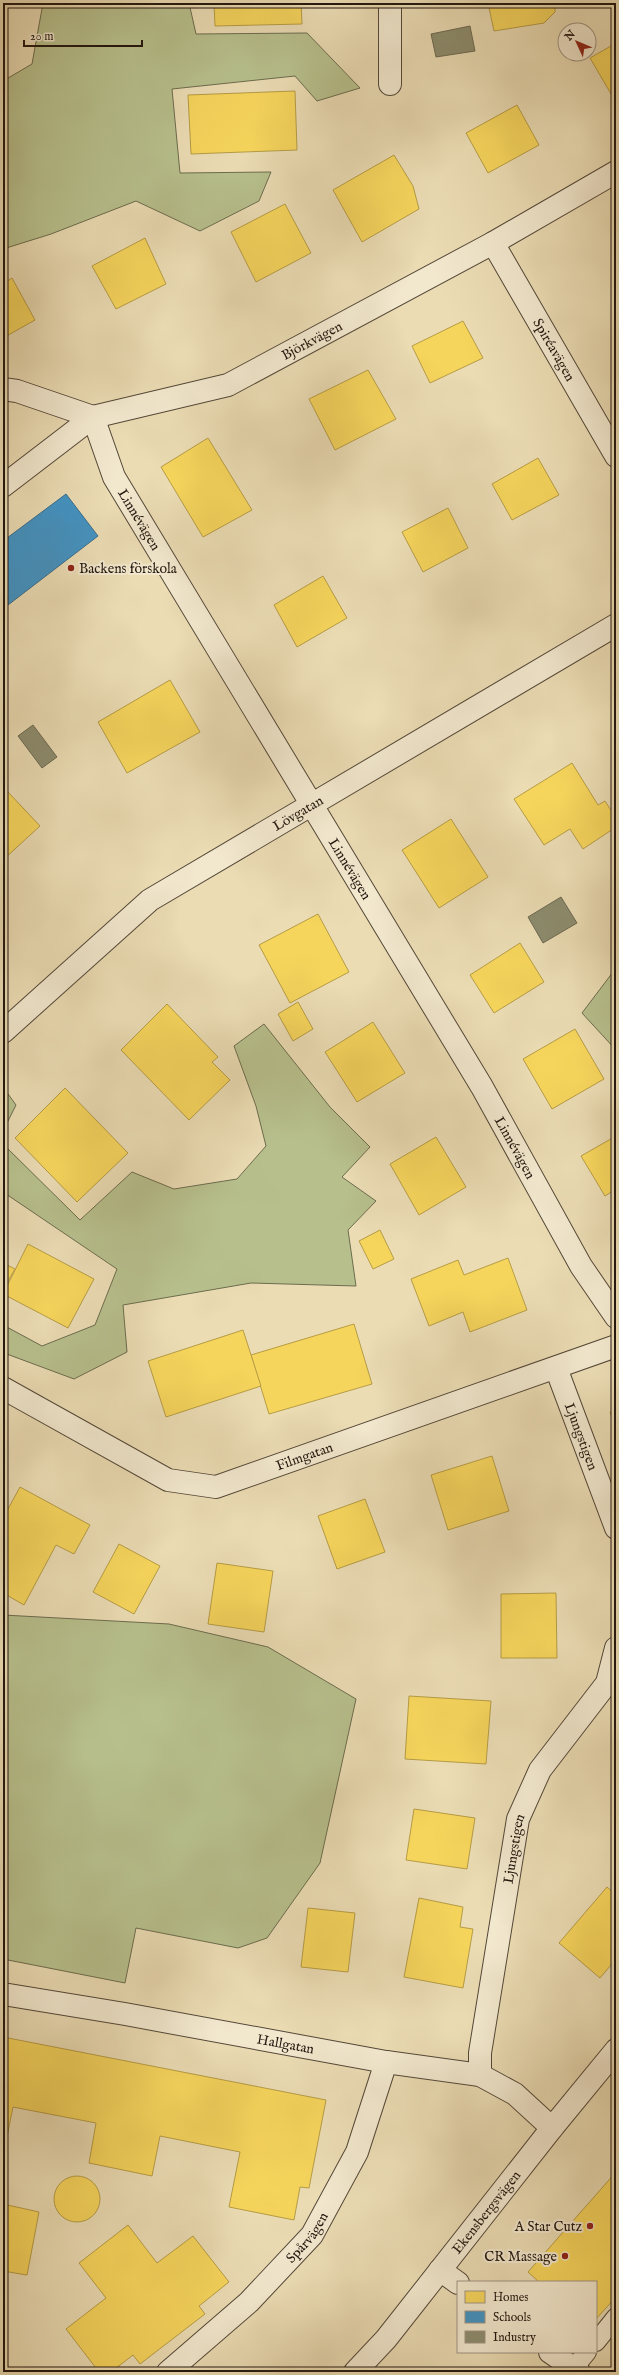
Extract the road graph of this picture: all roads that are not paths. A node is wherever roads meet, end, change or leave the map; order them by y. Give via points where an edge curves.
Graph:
1 (390, 3) edge
2 (390, 84) dead end
3 (616, 172) edge
4 (493, 243) junction
5 (3, 389) edge
6 (93, 417) junction
7 (616, 456) edge
8 (3, 486) edge
9 (616, 625) edge
10 (310, 804) junction
11 (3, 1032) edge
12 (616, 1317) edge
13 (616, 1346) edge
14 (556, 1368) junction
15 (3, 1388) edge
16 (616, 1528) edge
17 (616, 1648) edge
18 (3, 1994) edge
19 (616, 2050) edge
20 (386, 2062) junction
21 (480, 2075) junction
22 (552, 2128) junction
23 (440, 2270) junction
24 (457, 2282) edge
25 (616, 2317) edge
26 (597, 2341) edge
27 (551, 2353) edge
28 (586, 2353) edge
29 (576, 2370) edge
30 (168, 2372) edge
31 (355, 2372) edge

1 - 2 street
3 - 4 street, Björkvägen
4 - 6 street, Björkvägen via 228,385
4 - 7 street, Spiréavägen
5 - 6 street via 17,391
6 - 8 street, Björkvägen
6 - 10 street, Linnévägen via 114,477
9 - 10 street, Lövgatan
10 - 11 street, Lövgatan via 150,900
10 - 12 street, Linnévägen via 482,1087 581,1266
13 - 14 street, Filmgatan
14 - 15 street, Filmgatan via 216,1487 168,1480
14 - 16 street, Ljungstigen
17 - 21 street, Ljungstigen via 607,1683 540,1770 518,1819 480,2053
18 - 20 street, Hallgatan
19 - 22 street, Ekensbergsvägen
20 - 21 street, Hallgatan
20 - 30 street, Spårvägen via 357,2152 312,2235 249,2302
21 - 22 street, Hallgatan via 515,2094
22 - 23 street, Ekensbergsvägen
23 - 24 street
23 - 31 street, Ekensbergsvägen via 386,2339
25 - 26 lane
27 - 29 street
28 - 29 lane

